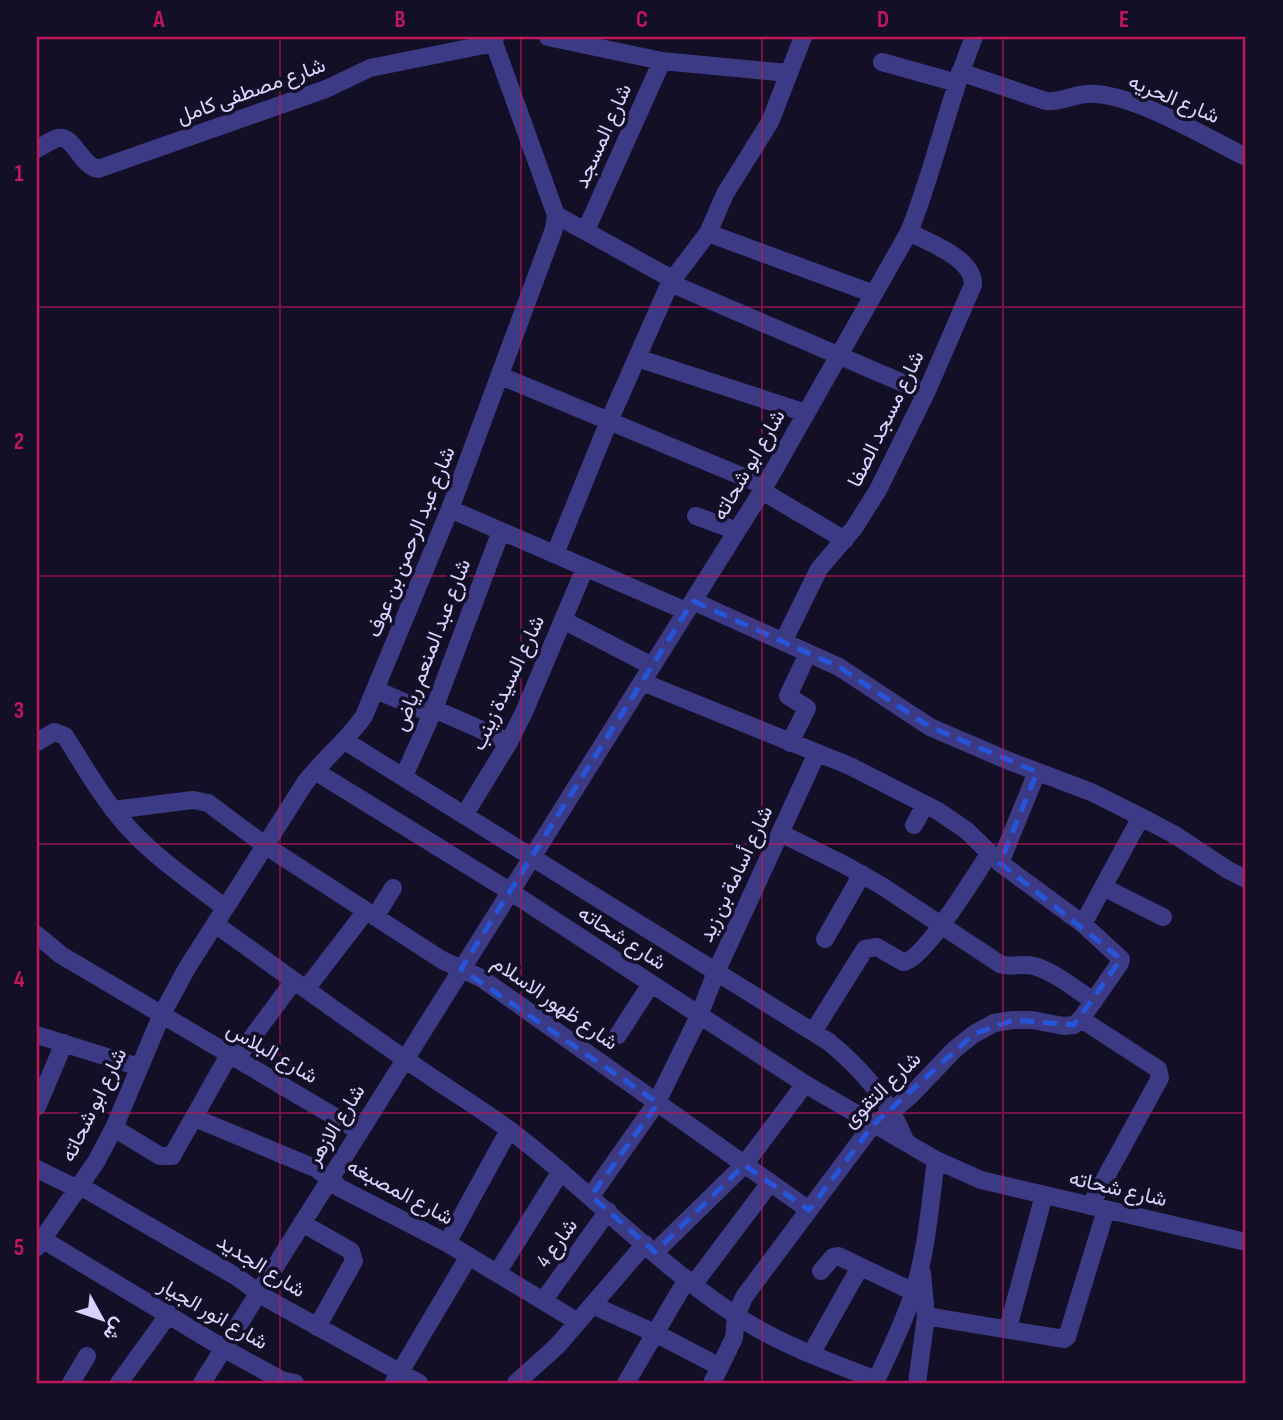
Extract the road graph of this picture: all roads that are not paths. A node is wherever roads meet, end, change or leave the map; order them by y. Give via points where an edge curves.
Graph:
1 (548, 37) edge
2 (803, 37) edge
3 (974, 37) edge
4 (495, 40) edge
5 (662, 61) junction
6 (882, 62) dead end
7 (788, 73) junction
8 (958, 78) junction
9 (1061, 85) dead end
10 (1053, 102) junction
11 (37, 149) edge
12 (1246, 157) edge
13 (556, 215) junction
14 (586, 230) junction
15 (909, 232) junction
16 (708, 233) junction
17 (671, 281) junction
18 (874, 294) junction
19 (838, 354) junction
20 (637, 358) junction
21 (501, 376) junction
22 (926, 393) junction
23 (806, 413) junction
24 (609, 421) junction
25 (764, 488) junction
26 (450, 509) junction
27 (696, 516) dead end
28 (501, 531) junction
29 (737, 531) junction
30 (845, 540) junction
31 (555, 554) junction
32 (585, 568) junction
33 (689, 606) junction
34 (563, 620) junction
35 (783, 642) junction
36 (808, 653) junction
37 (652, 666) junction
38 (642, 682) junction
39 (376, 690) junction
40 (433, 712) junction
41 (345, 741) junction
42 (37, 742) edge
43 (509, 742) junction
44 (790, 743) junction
45 (817, 753) junction
46 (315, 771) junction
47 (1037, 772) junction
48 (404, 776) junction
49 (925, 805) junction
50 (113, 810) junction
51 (465, 814) junction
52 (1141, 817) junction
53 (914, 825) dead end
54 (780, 833) junction
55 (266, 846) junction
56 (534, 857) junction
57 (994, 858) junction
58 (862, 874) junction
59 (1246, 879) edge
60 (1103, 887) junction
61 (393, 888) dead end
62 (511, 892) junction
63 (225, 908) junction
64 (370, 914) junction
65 (1163, 917) dead end
66 (215, 924) junction
67 (1083, 924) junction
68 (942, 925) junction
69 (825, 939) dead end
70 (39, 944) edge
71 (460, 969) junction
72 (716, 972) junction
73 (651, 984) junction
74 (300, 985) junction
75 (1094, 1002) junction
76 (162, 1014) junction
77 (699, 1016) junction
78 (1081, 1019) junction
79 (813, 1032) junction
80 (37, 1035) edge
81 (618, 1035) dead end
82 (64, 1043) junction
83 (232, 1057) junction
84 (404, 1059) junction
85 (139, 1067) junction
86 (805, 1084) junction
87 (657, 1102) junction
88 (37, 1107) edge
89 (891, 1112) junction
90 (195, 1118) junction
91 (873, 1125) junction
92 (114, 1128) junction
93 (359, 1130) junction
94 (509, 1130) junction
95 (905, 1140) junction
96 (936, 1160) junction
97 (744, 1165) junction
98 (37, 1169) edge
99 (561, 1171) junction
100 (329, 1180) junction
101 (770, 1183) junction
102 (79, 1188) junction
103 (1044, 1195) junction
104 (591, 1196) junction
105 (1098, 1208) junction
106 (809, 1210) junction
107 (608, 1211) junction
108 (302, 1223) junction
109 (39, 1241) edge
110 (1246, 1242) edge
111 (447, 1243) junction
112 (650, 1248) junction
113 (469, 1256) junction
114 (921, 1262) junction
115 (860, 1266) junction
116 (821, 1271) dead end
117 (497, 1273) junction
118 (690, 1282) junction
119 (258, 1292) junction
120 (914, 1292) junction
121 (544, 1301) junction
122 (592, 1305) junction
123 (169, 1314) junction
124 (736, 1316) junction
125 (926, 1316) junction
126 (578, 1322) junction
127 (317, 1327) junction
128 (1008, 1328) junction
129 (657, 1334) junction
130 (223, 1348) junction
131 (811, 1354) junction
132 (87, 1356) dead end
133 (716, 1375) edge
134 (397, 1378) edge
135 (126, 1381) edge
136 (876, 1382) edge
137 (71, 1383) edge
138 (202, 1383) edge
139 (295, 1383) edge
140 (419, 1383) edge
141 (516, 1383) edge
142 (626, 1383) edge
143 (917, 1383) edge

1 - 5 street
2 - 7 street
3 - 8 street, شارع ابو شحاته
4 - 11 street, شارع مصطفى كامل via 370,68 326,89 98,169 89,166 63,138
4 - 13 street
5 - 7 street
5 - 14 street, شارع المسجد
6 - 8 street
7 - 16 street via 770,122 725,194
8 - 10 street
8 - 15 street, شارع ابو شحاته
9 - 10 street
10 - 12 street, شارع الحريه via 1078,94 1106,95 1153,111
13 - 14 street
13 - 21 street, شارع عبد الرحمن بن عوف
14 - 17 street
15 - 18 street, شارع ابو شحاته
15 - 22 street, شارع مسجد الصفا via 965,263 974,279
16 - 17 street
16 - 18 street
17 - 19 street
17 - 20 street
18 - 19 street, شارع ابو شحاته
19 - 22 street
19 - 23 street, شارع ابو شحاته
20 - 23 street
20 - 24 street
21 - 24 street
21 - 26 street, شارع عبد الرحمن بن عوف
22 - 30 street, شارع مسجد الصفا via 874,496
23 - 25 street, شارع ابو شحاته
24 - 25 street
24 - 31 street
25 - 29 street, شارع ابو شحاته
25 - 30 street
26 - 28 street
26 - 39 street, شارع عبد الرحمن بن عوف
27 - 29 street
28 - 31 street
28 - 40 street, شارع عبد المنعم رياض
29 - 33 street, شارع ابو شحاته
30 - 35 street, شارع مسجد الصفا via 819,569
31 - 32 street
32 - 33 street
32 - 34 street, شارع السيدة زينب
33 - 35 street
33 - 37 street, شارع ابو شحاته
34 - 37 street
34 - 43 street, شارع السيدة زينب
35 - 36 street
36 - 44 street via 788,696 807,708
36 - 47 street via 863,681 930,727
37 - 38 street, شارع ابو شحاته
38 - 44 street
38 - 56 street, شارع ابو شحاته
39 - 40 street
39 - 41 street, شارع عبد الرحمن بن عوف
40 - 43 street
40 - 48 street, شارع عبد المنعم رياض
41 - 46 street, شارع عبد الرحمن بن عوف
41 - 48 street, شارع شحاته
42 - 50 street via 54,732 65,736
43 - 51 street, شارع السيدة زينب
44 - 45 street
45 - 49 street
45 - 54 street, شارع أسامة بن زيد
46 - 55 street, شارع عبد الرحمن بن عوف
46 - 62 street, شارع شحاته
47 - 52 street
47 - 57 street
48 - 51 street, شارع شحاته
49 - 53 street
49 - 57 street via 966,830
50 - 55 street, شارع ظهور الاسلام via 200,800
50 - 63 street via 141,842
51 - 56 street, شارع شحاته
52 - 59 street
52 - 60 street
54 - 58 street
54 - 72 street, شارع أسامة بن زيد
55 - 63 street, شارع عبد الرحمن بن عوف
55 - 64 street, شارع ظهور الاسلام
56 - 62 street, شارع ابو شحاته
56 - 72 street, شارع شحاته
57 - 67 street
57 - 68 street
58 - 68 street
58 - 69 street
60 - 65 street
60 - 67 street
61 - 64 street
62 - 71 street, شارع الازهر
62 - 73 street, شارع شحاته
63 - 66 street, شارع عبد الرحمن بن عوف
64 - 71 street, شارع ظهور الاسلام
64 - 74 street
66 - 74 street
66 - 76 street, شارع عبد الرحمن بن عوف
67 - 75 street via 1119,954 1120,964
68 - 75 street via 1000,964 1042,969
68 - 79 street via 906,963 877,947 865,949
70 - 76 street, شارع البلاس
71 - 84 street, شارع الازهر
71 - 87 street, شارع ظهور الاسلام via 481,978
72 - 77 street, شارع أسامة بن زيد
72 - 79 street, شارع شحاته
73 - 77 street, شارع شحاته
73 - 81 street
74 - 83 street
74 - 84 street
75 - 78 street
76 - 83 street, شارع البلاس
76 - 85 street, شارع ابو شحاته
77 - 86 street, شارع شحاته
77 - 87 street, شارع أسامة بن زيد
78 - 89 street, شارع التقوى via 1064,1026 1032,1020 994,1023 955,1049
78 - 105 street via 1160,1073
79 - 89 street, شارع شحاته via 861,1071
80 - 82 street
82 - 85 street
82 - 88 street
83 - 90 street
83 - 93 street, شارع البلاس
84 - 93 street, شارع الازهر
84 - 94 street
85 - 92 street, شارع ابو شحاته
86 - 91 street, شارع شحاته
86 - 97 street
87 - 97 street, شارع ظهور الاسلام
87 - 104 street, شارع أسامة بن زيد
89 - 91 street, شارع التقوى
89 - 95 street, شارع شحاته
90 - 92 street via 176,1154 168,1158
90 - 100 street, شارع المصبغه via 317,1169
91 - 95 street, شارع شحاته
91 - 106 street, شارع التقوى
92 - 102 street, شارع ابو شحاته
93 - 100 street, شارع الازهر
94 - 99 street
94 - 111 street
95 - 96 street, شارع شحاته
96 - 103 street, شارع شحاته via 981,1180
96 - 114 street
97 - 101 street, شارع ظهور الاسلام
97 - 112 street
98 - 102 street, شارع الجديد
99 - 104 street
99 - 117 street
100 - 108 street, شارع الازهر
100 - 111 street, شارع المصبغه
101 - 106 street, شارع ظهور الاسلام
101 - 118 street
102 - 109 street, شارع ابو شحاته
102 - 119 street, شارع الجديد
103 - 105 street, شارع شحاته
103 - 128 street
104 - 107 street
105 - 110 street, شارع شحاته
105 - 128 street via 1067,1337
106 - 124 street, شارع التقوى via 744,1297
107 - 112 street
107 - 121 street, شارع 4
108 - 119 street, شارع الازهر
108 - 127 street via 354,1256
109 - 123 street, شارع انور الجيار
111 - 113 street, شارع المصبغه
112 - 118 street
112 - 122 street
113 - 117 street, شارع المصبغه
113 - 134 street
114 - 120 street
114 - 125 street
115 - 116 street via 836,1256
115 - 120 street
115 - 131 street
117 - 121 street, شارع المصبغه
118 - 124 street
118 - 129 street
119 - 127 street, شارع الجديد
119 - 130 street, شارع الازهر
120 - 136 street
121 - 126 street, شارع المصبغه
122 - 126 street
122 - 129 street
123 - 130 street, شارع انور الجيار
123 - 135 street
124 - 131 street
124 - 133 street, شارع التقوى via 734,1338
125 - 128 street
125 - 143 street
126 - 141 street
127 - 134 street, شارع الجديد
129 - 133 street
129 - 142 street
130 - 138 street, شارع الازهر
130 - 139 street, شارع انور الجيار
131 - 136 street
132 - 137 street
134 - 140 street, شارع الجديد

